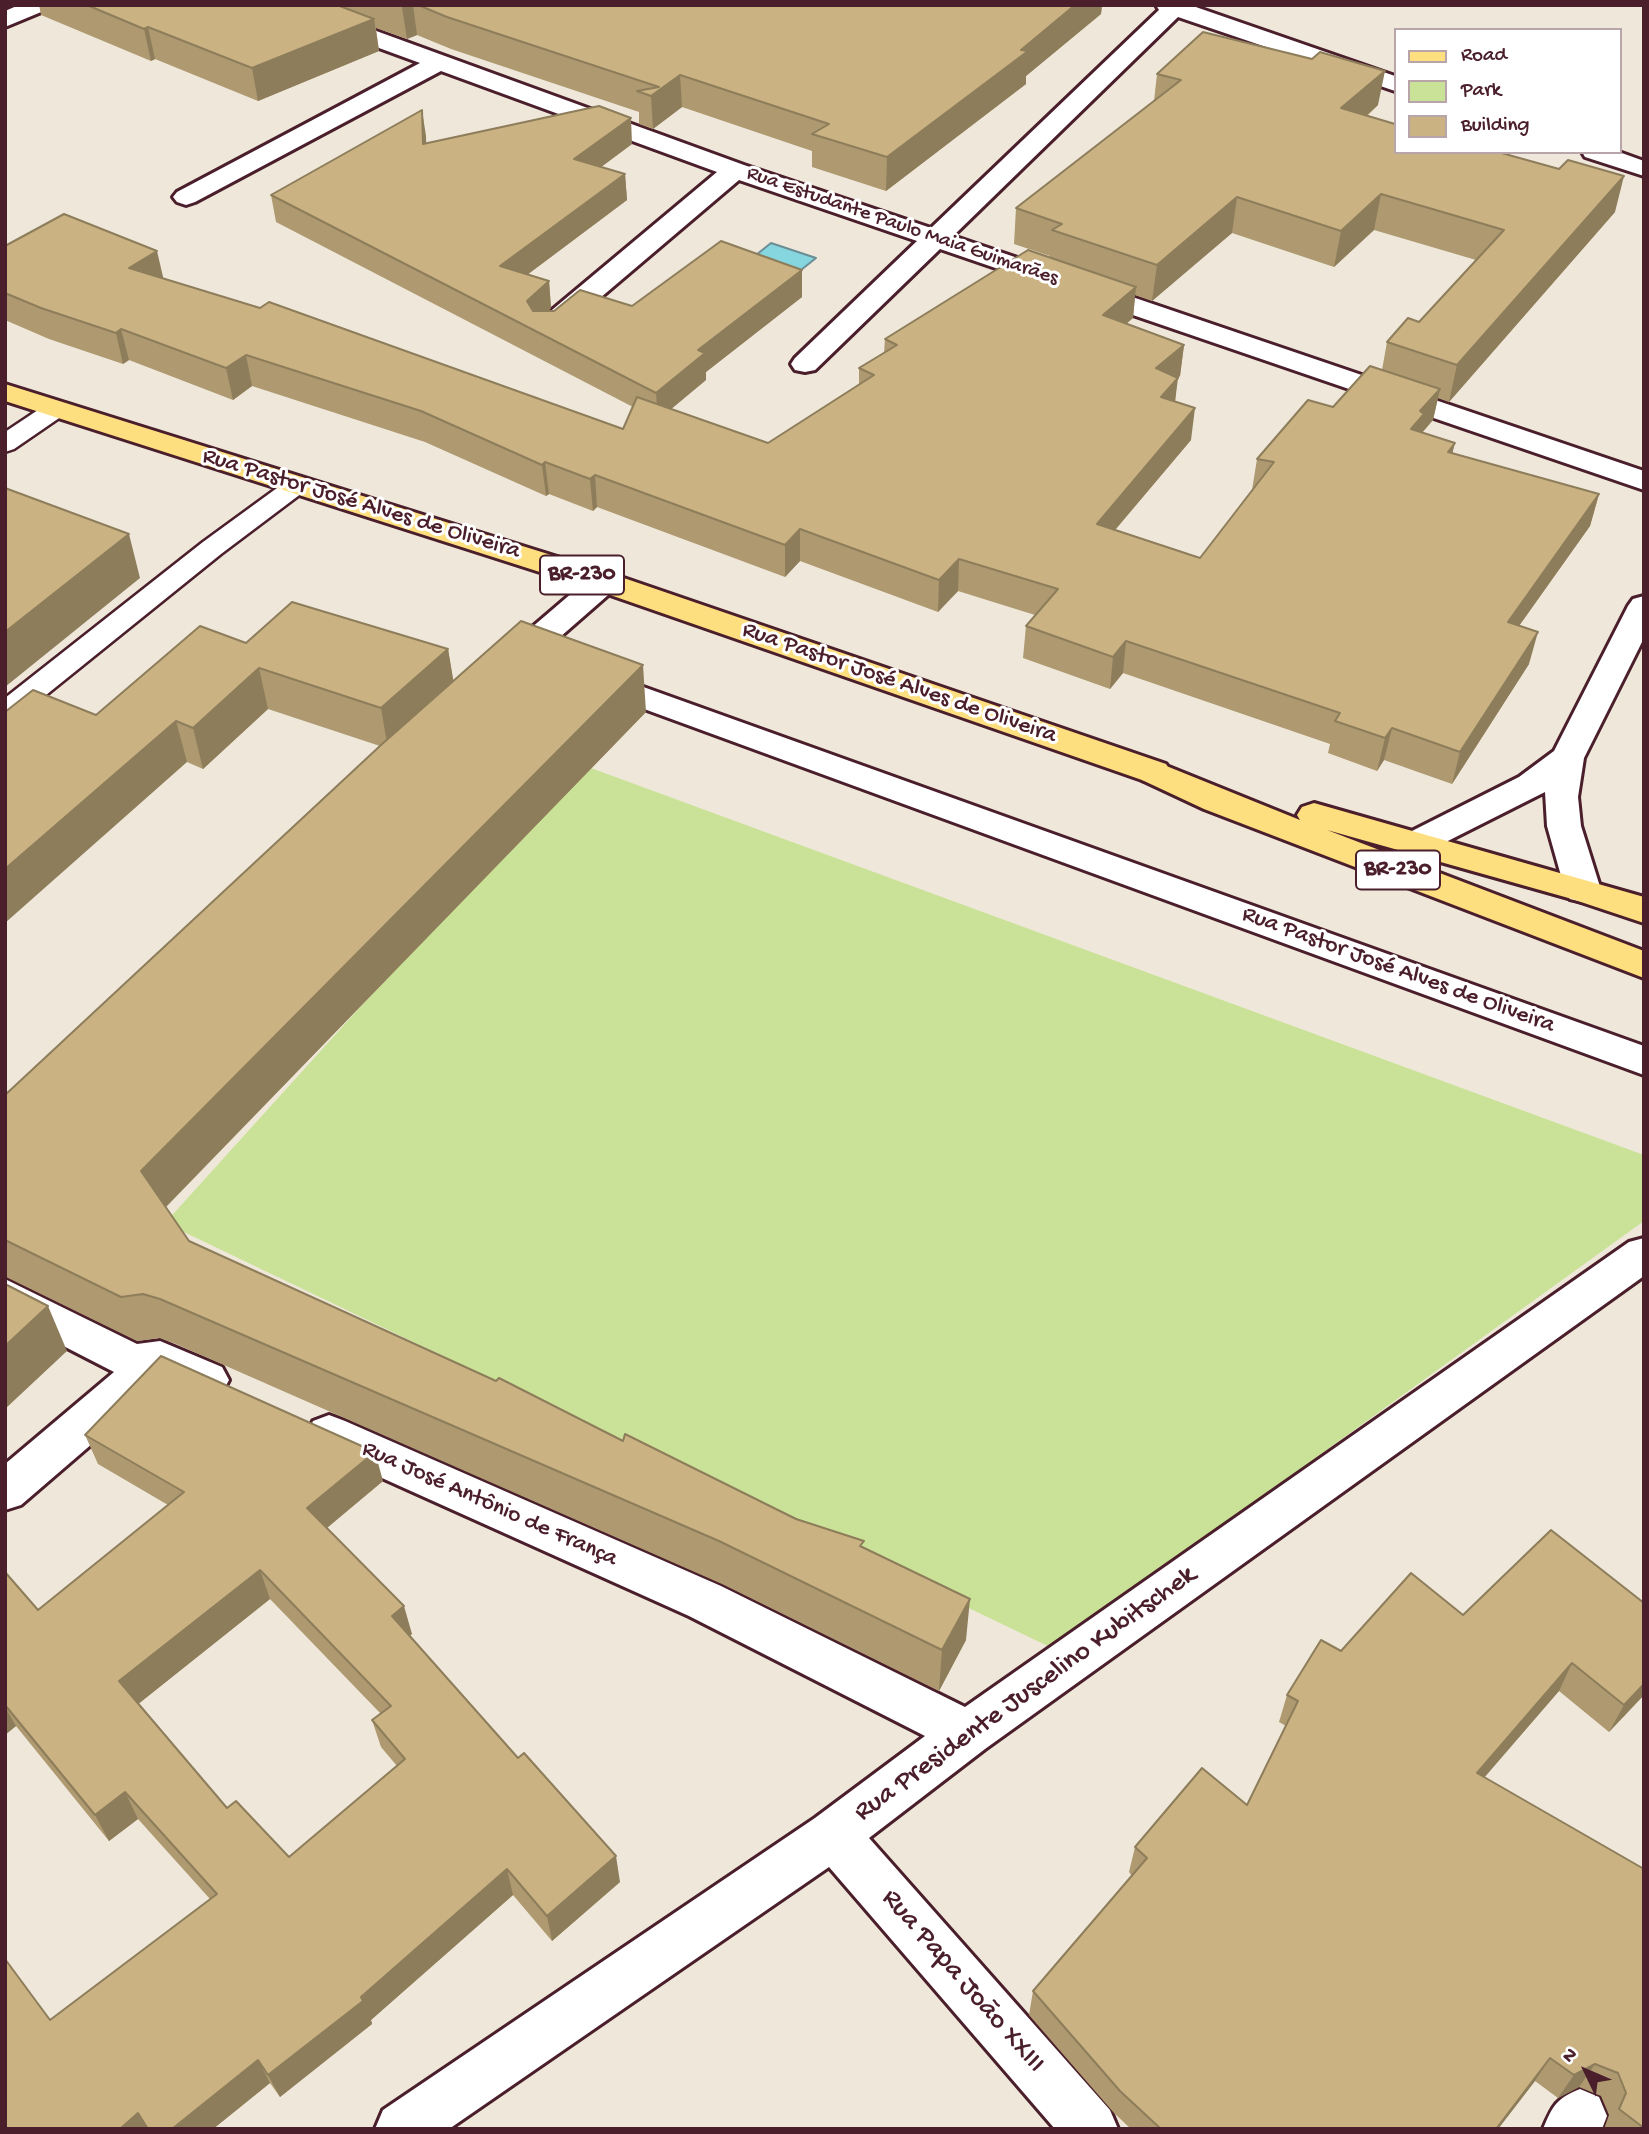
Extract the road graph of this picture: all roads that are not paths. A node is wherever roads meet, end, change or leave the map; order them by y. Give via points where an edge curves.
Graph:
1 (38, 5) edge
2 (300, 7) edge
3 (1171, 7) edge
4 (5, 20) edge
5 (440, 62) junction
6 (1394, 84) edge
7 (1600, 154) edge
8 (1644, 169) edge
9 (735, 170) junction
10 (186, 197) dead end
11 (933, 238) junction
12 (546, 330) edge
13 (805, 364) dead end
14 (5, 392) edge
15 (56, 409) junction
16 (5, 444) edge
17 (1644, 481) edge
18 (297, 485) junction
19 (604, 582) junction
20 (1644, 606) edge
21 (521, 653) junction
22 (480, 689) edge
23 (5, 713) edge
24 (1567, 758) junction
25 (1154, 772) junction
26 (1416, 843) junction
27 (1583, 890) junction
28 (1644, 910) edge
29 (1644, 965) edge
30 (1644, 1060) edge
31 (1644, 1254) edge
32 (5, 1296) edge
33 (160, 1359) junction
34 (5, 1491) edge
35 (968, 1733) junction
36 (833, 1835) junction
37 (402, 2129) edge
38 (1091, 2129) edge

1 - 4 street
2 - 5 street, Rua Estudante Paulo Maia Guimarães
3 - 6 street
3 - 11 street
5 - 9 street, Rua Estudante Paulo Maia Guimarães
5 - 10 street
7 - 8 street
9 - 11 street, Rua Estudante Paulo Maia Guimarães
9 - 12 street
11 - 13 street
11 - 17 street, Rua Estudante Paulo Maia Guimarães
14 - 15 main road, Rua Pastor José Alves de Oliveira / BR-230
15 - 16 lane
15 - 18 main road, Rua Pastor José Alves de Oliveira / BR-230
18 - 19 main road, Rua Pastor José Alves de Oliveira / BR-230
18 - 23 lane
19 - 21 street
19 - 25 main road, Rua Pastor José Alves de Oliveira / BR-230
20 - 24 street
21 - 22 street
21 - 30 street, Rua Pastor José Alves de Oliveira
24 - 26 street via 1531,785
24 - 27 street via 1564,825
25 - 26 main road, Rua Pastor José Alves de Oliveira / BR-230
25 - 29 main road, Rua Pastor José Alves de Oliveira / BR-230 via 1216,801
26 - 27 main road, Rua Pastor José Alves de Oliveira / BR-230
27 - 28 main road, Rua Pastor José Alves de Oliveira / BR-230
31 - 35 street, Rua Presidente Juscelino Kubitschek
32 - 33 street, Rua José Antônio de França via 133,1362
33 - 34 street
33 - 35 street, Rua José Antônio de França via 705,1601
35 - 36 street, Rua Presidente Juscelino Kubitschek
36 - 37 street, Rua Presidente Juscelino Kubitschek
36 - 38 street, Rua Papa João XXIII

